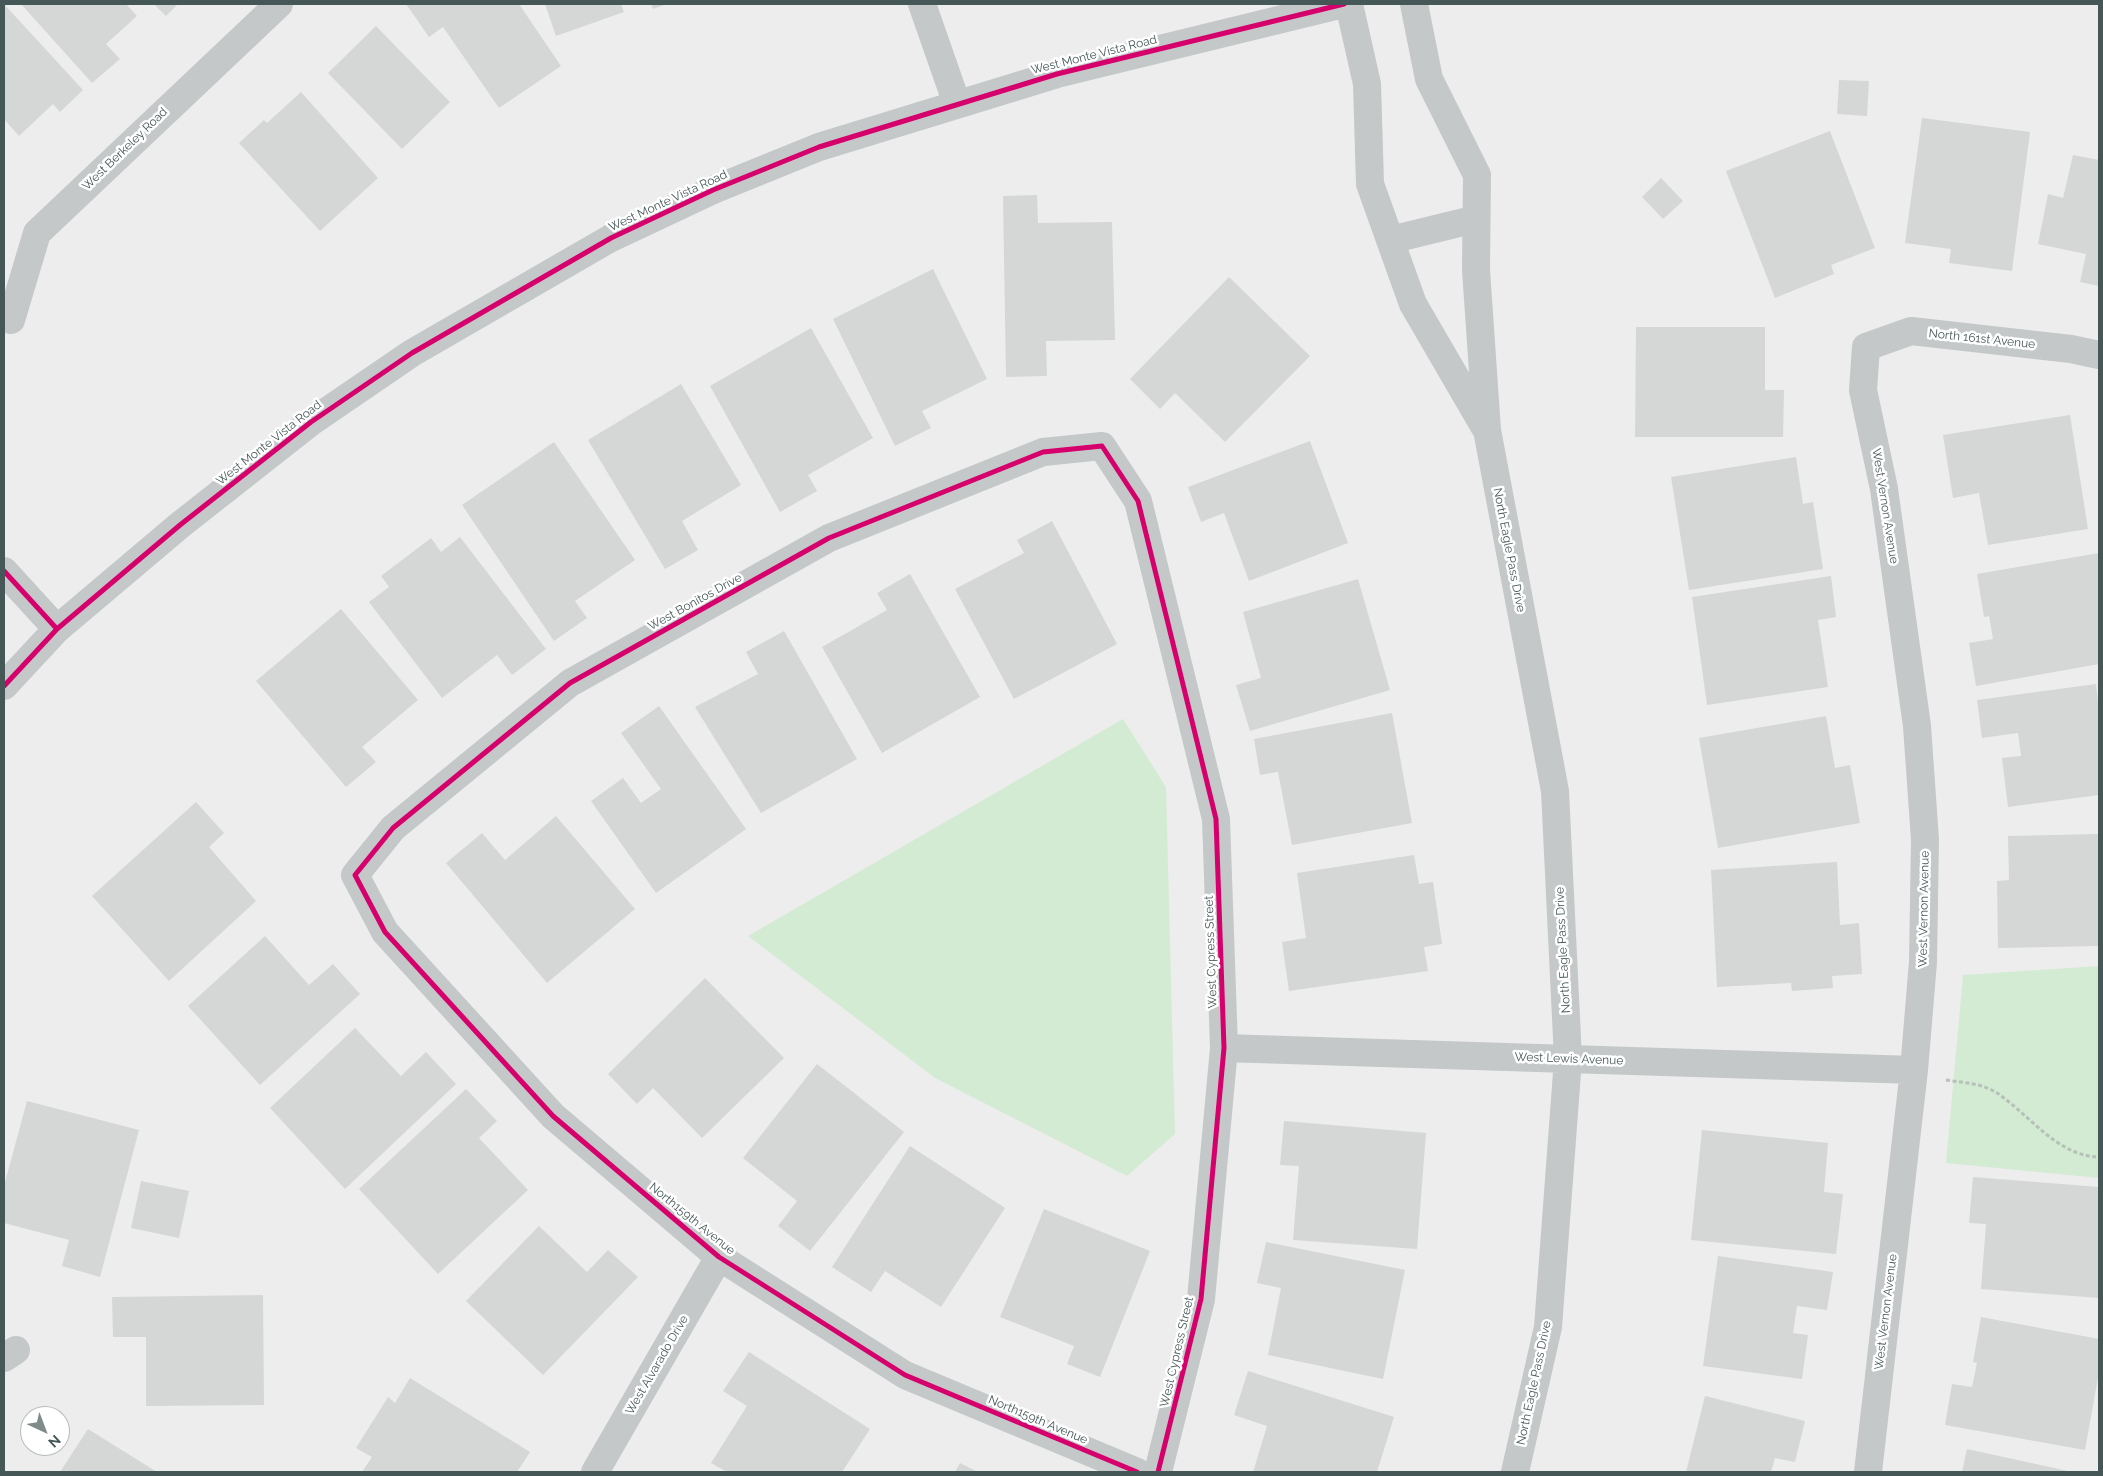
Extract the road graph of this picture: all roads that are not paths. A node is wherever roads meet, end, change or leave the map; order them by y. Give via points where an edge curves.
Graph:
1 (279, 4) edge
2 (922, 4) edge
3 (1344, 4) edge
4 (1349, 4) edge
5 (1414, 4) edge
6 (957, 104) junction
7 (1476, 219) junction
8 (1390, 240) junction
9 (11, 320) dead end
10 (1866, 347) joint
11 (2099, 355) edge
12 (1487, 430) junction
13 (1102, 446) joint
14 (4, 571) edge
15 (57, 629) junction
16 (4, 686) edge
17 (355, 875) joint
18 (1224, 1048) junction
19 (1568, 1059) junction
20 (1914, 1070) junction
21 (719, 1257) junction
22 (595, 1472) edge
23 (1137, 1472) edge
24 (1158, 1472) edge
25 (1515, 1472) edge
26 (1868, 1472) edge

1 - 9 street, West Berkeley Road via 37,233
2 - 6 street
3 - 6 street, West Monte Vista Road via 1057,74
4 - 8 street, North Eagle Pass Drive via 1367,84 1370,184
5 - 7 street, North Eagle Pass Drive via 1429,79 1476,175
6 - 15 street, West Monte Vista Road via 819,147 712,190 611,238 420,348 311,422 180,525
7 - 8 street
7 - 12 street, North Eagle Pass Drive via 1476,270
8 - 12 street, North Eagle Pass Drive via 1413,304
10 - 11 street, North 161st Avenue via 1911,331
10 - 20 street, West Vernon Avenue via 1863,390 1884,489 1917,726 1925,831 1923,962
12 - 19 street, North Eagle Pass Drive via 1555,791
13 - 17 street, West Bonitos Drive via 1042,452 829,538 570,683 393,828
13 - 18 street, West Cypress Street via 1138,501 1216,819
14 - 15 street
15 - 16 street, West Monte Vista Road
17 - 21 street, North159th Avenue via 385,932 554,1116
18 - 19 street, West Lewis Avenue
18 - 24 street, West Cypress Street via 1201,1299
19 - 20 street, West Lewis Avenue
19 - 25 street, North Eagle Pass Drive via 1548,1327
20 - 26 street, West Vernon Avenue
21 - 22 street, West Alvarado Drive
21 - 23 street, North159th Avenue via 905,1376

